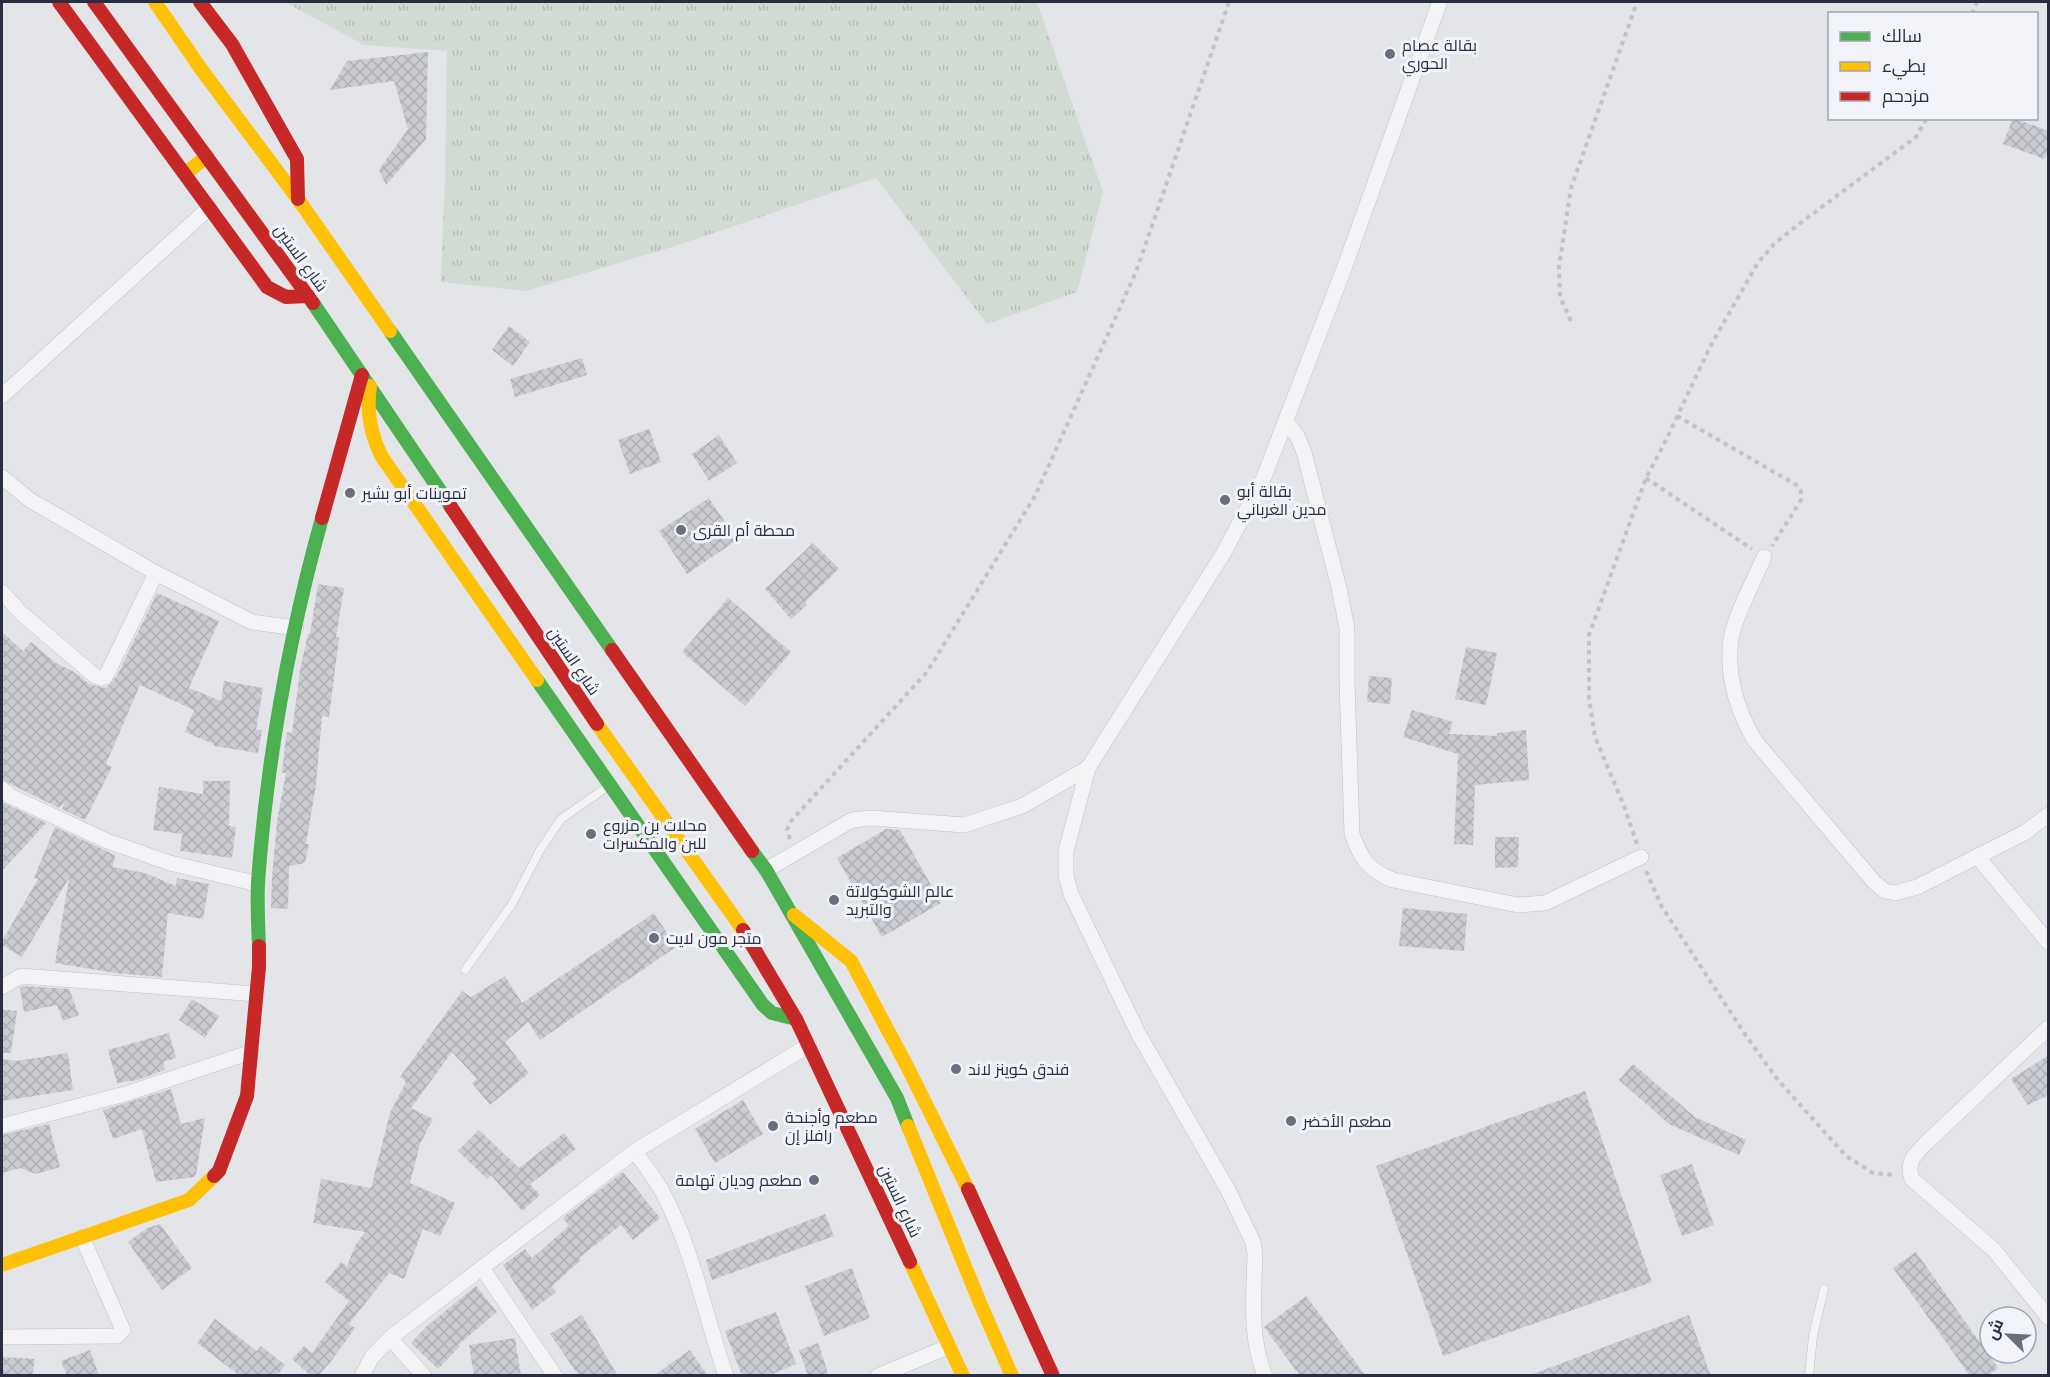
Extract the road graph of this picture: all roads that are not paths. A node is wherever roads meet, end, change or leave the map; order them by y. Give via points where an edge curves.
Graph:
1 (59, 2) edge
2 (94, 2) edge
3 (155, 2) edge
4 (200, 2) edge
5 (1438, 4) dead end
6 (207, 156) junction
7 (185, 174) junction
8 (298, 199) junction
9 (209, 208) junction
10 (308, 296) junction
11 (366, 380) junction
12 (2, 396) edge
13 (1286, 421) junction
14 (2, 477) edge
15 (1764, 557) road end
16 (156, 573) junction
17 (2, 592) edge
18 (296, 628) junction
19 (609, 742) junction
20 (590, 755) junction
21 (1088, 768) junction
22 (610, 784) junction
23 (2, 789) edge
24 (2049, 815) edge
25 (1977, 856) junction
26 (1641, 857) dead end
27 (766, 870) junction
28 (258, 884) junction
29 (793, 913) junction
30 (2049, 942) edge
31 (465, 970) dead end
32 (3, 985) edge
33 (257, 994) junction
34 (796, 1019) junction
35 (2049, 1028) edge
36 (809, 1045) junction
37 (251, 1052) junction
38 (2, 1126) edge
39 (635, 1151) junction
40 (82, 1237) junction
41 (2, 1265) edge
42 (482, 1268) junction
43 (1824, 1289) dead end
44 (2049, 1317) edge
45 (2, 1337) edge
46 (390, 1338) junction
47 (950, 1346) junction
48 (362, 1376) edge
49 (424, 1376) edge
50 (555, 1376) edge
51 (726, 1376) edge
52 (878, 1376) edge
53 (963, 1376) edge
54 (1012, 1376) edge
55 (1053, 1376) edge
56 (1264, 1376) edge
57 (1809, 1376) edge

1 - 7 main road
2 - 6 main road, شارع الستين
3 - 8 main road, شارع الستين
4 - 8 main road via 232,44 297,159
5 - 13 street
6 - 7 main road
6 - 10 main road, شارع الستين
7 - 9 main road
8 - 27 main road, شارع الستين
9 - 10 main road via 267,288 286,298
9 - 12 street
10 - 11 main road, شارع الستين
11 - 18 main road via 308,569
11 - 19 main road, شارع الستين
11 - 20 main road via 368,422 382,457
13 - 21 street via 1264,477 1223,554
13 - 26 street via 1304,452 1347,628 1352,834 1367,864 1394,880 1518,905 1545,903
14 - 16 street via 30,501
15 - 25 street via 1731,638 1730,673 1736,699 1755,741 1885,891 1895,893 1917,887
16 - 17 street via 108,672 100,678 21,613
16 - 18 street via 252,622
18 - 28 main road via 272,744
19 - 20 main road
19 - 34 main road, شارع الستين via 733,914
20 - 22 main road
21 - 27 street via 1022,806 964,825 852,820
21 - 56 street via 1066,851 1071,894 1138,1034 1228,1190 1253,1242 1253,1329
22 - 31 lane via 561,819 512,904
22 - 34 main road via 763,1005 772,1013
23 - 28 street via 107,841 170,864
24 - 25 street
25 - 30 street
27 - 29 main road, شارع الستين
28 - 33 main road
29 - 54 main road, شارع الستين via 897,1098
29 - 55 main road via 851,961 961,1174
32 - 33 street via 21,976
33 - 37 main road
34 - 36 main road, شارع الستين
35 - 44 street via 1925,1144 1909,1165 1912,1179 1994,1250
36 - 39 street
36 - 47 main road, شارع الستين
37 - 38 street via 125,1094
37 - 40 main road via 247,1096 219,1171 189,1200
39 - 42 street
39 - 51 street via 663,1193 692,1263
40 - 41 main road
40 - 45 street via 123,1330 121,1334
42 - 46 street
42 - 50 street
43 - 57 lane
46 - 48 street via 372,1357
46 - 49 street
47 - 52 street
47 - 53 main road, شارع الستين

